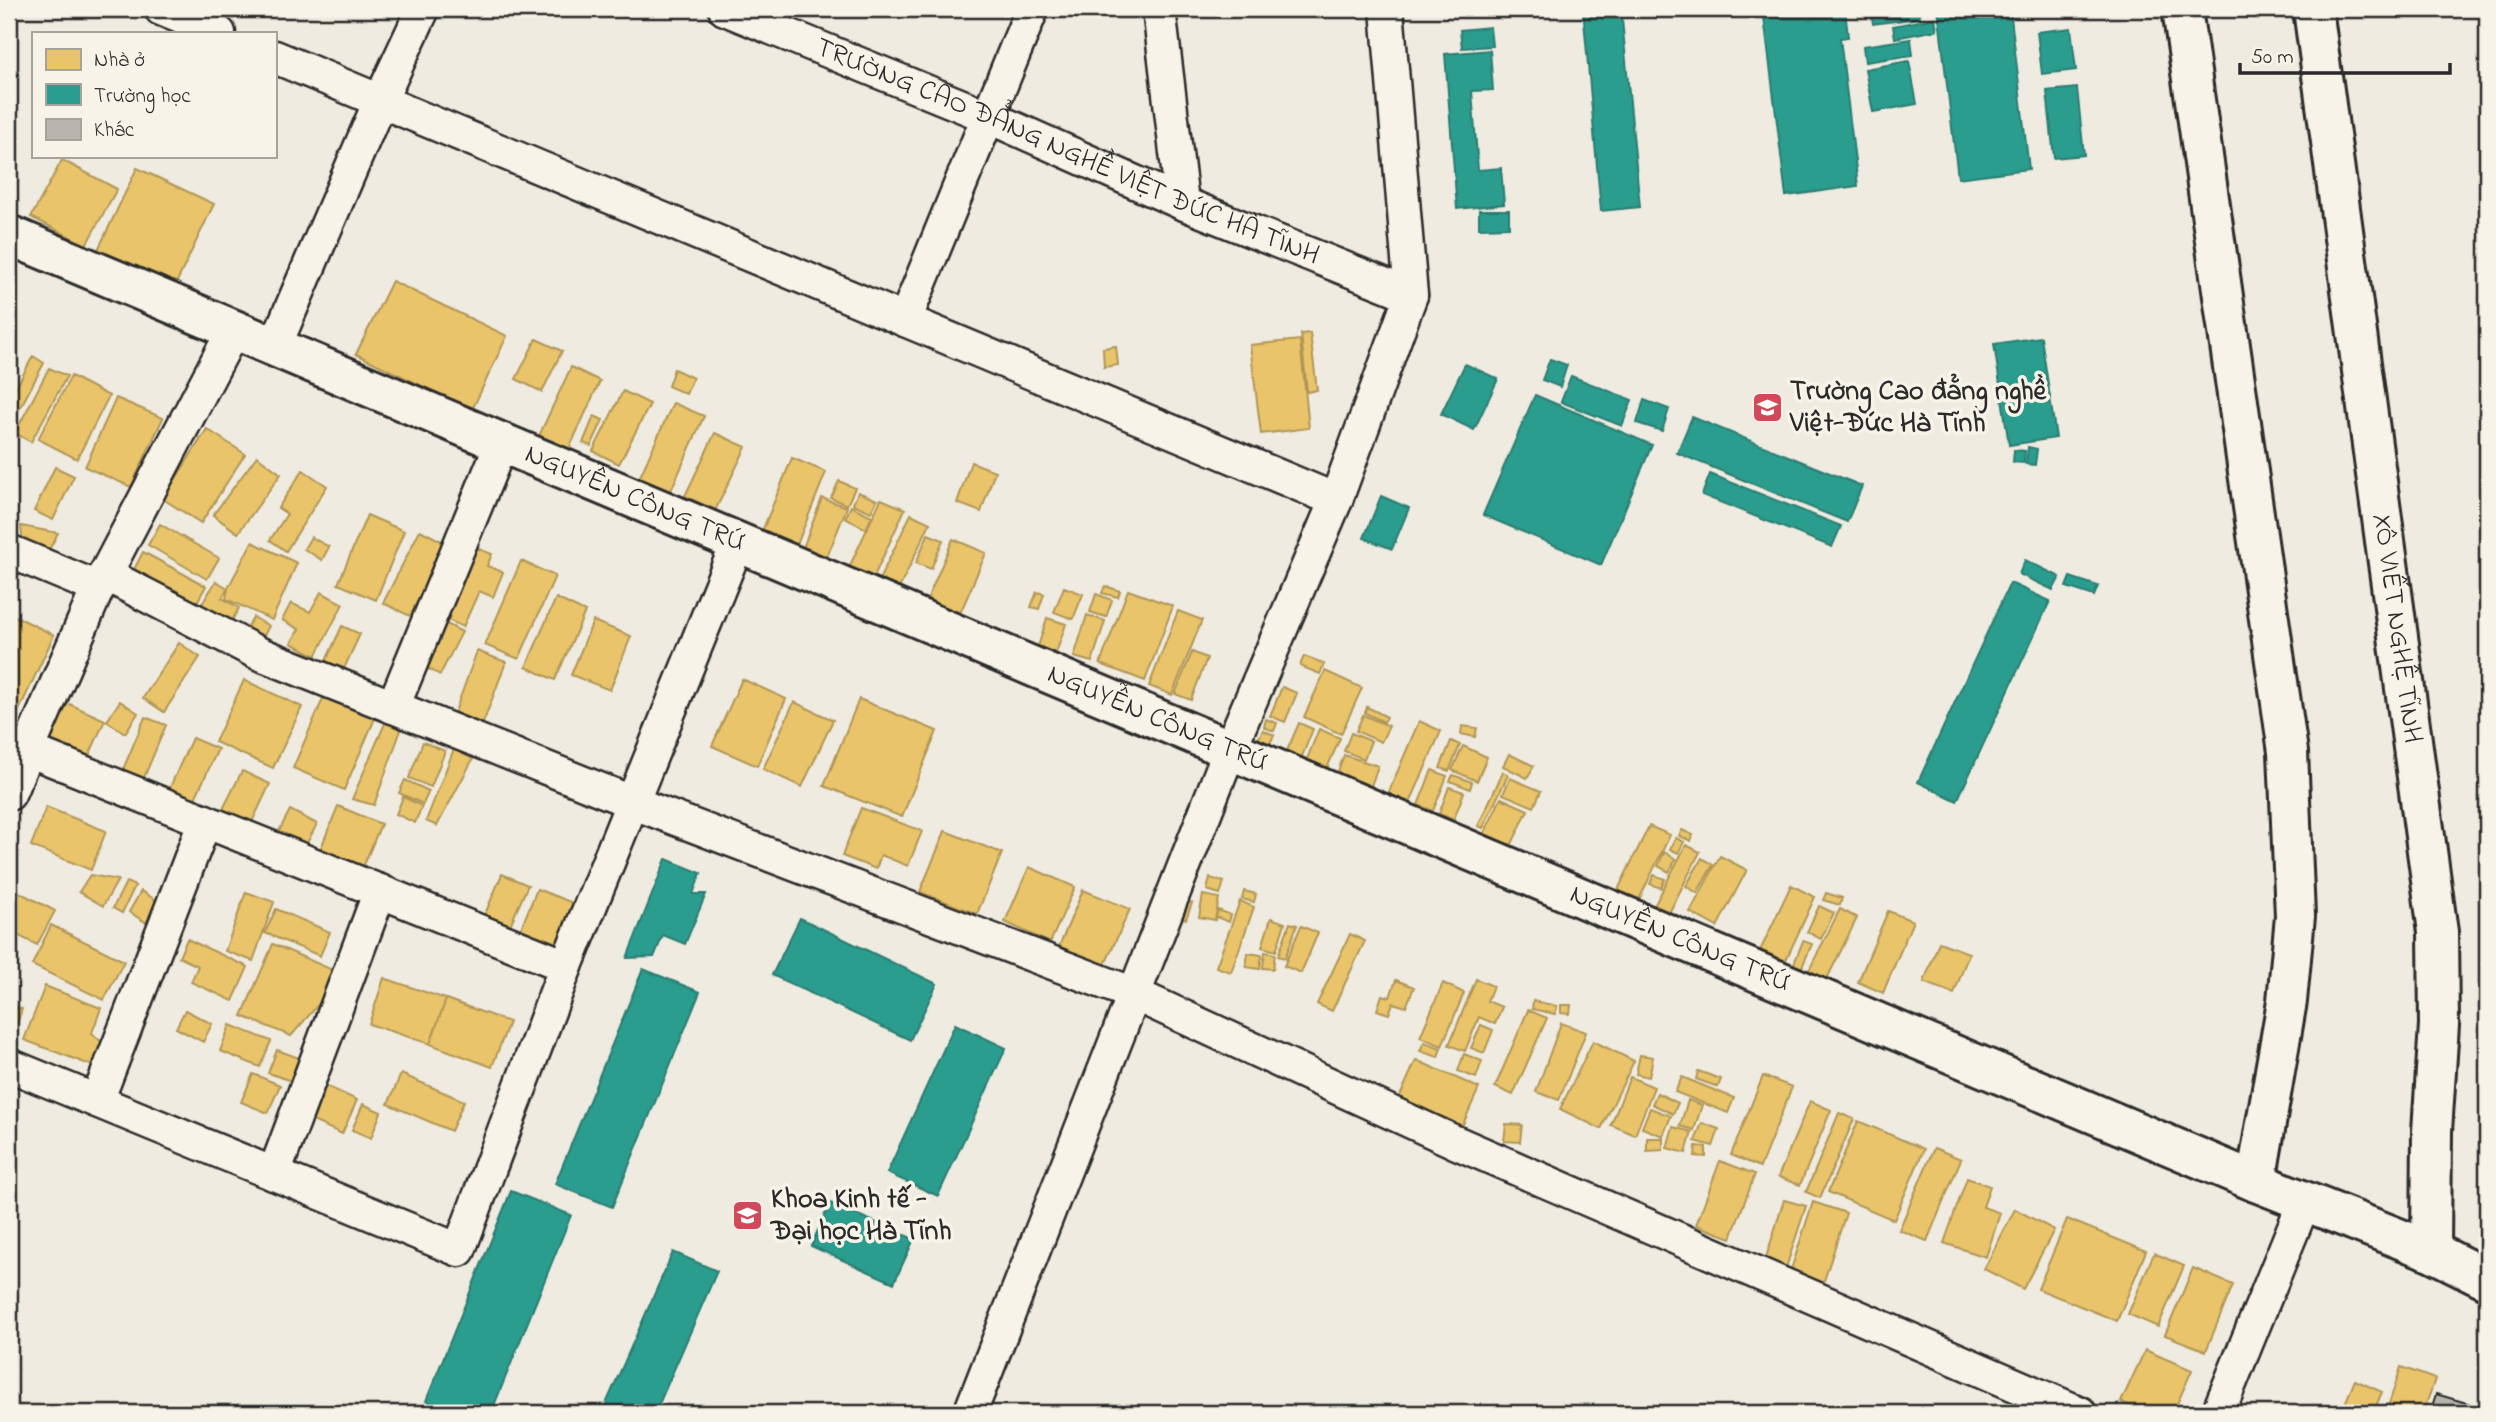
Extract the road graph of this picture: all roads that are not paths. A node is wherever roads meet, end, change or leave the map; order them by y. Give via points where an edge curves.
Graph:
1 (423, 9) edge
2 (725, 9) edge
3 (1032, 9) edge
4 (1159, 9) edge
5 (1387, 9) edge
6 (2182, 9) edge
7 (2313, 9) edge
8 (276, 57) edge
9 (380, 101) junction
10 (989, 117) junction
11 (1182, 203) junction
12 (9, 234) edge
13 (1411, 295) junction
14 (905, 320) junction
15 (234, 330) junction
16 (275, 346) junction
17 (502, 442) junction
18 (1336, 500) junction
19 (738, 542) junction
20 (9, 551) edge
21 (101, 581) junction
22 (393, 707) junction
23 (1230, 749) junction
24 (28, 750) junction
25 (10, 789) edge
26 (634, 803) junction
27 (205, 821) junction
28 (380, 891) junction
29 (566, 966) junction
30 (1134, 994) junction
31 (9, 1065) edge
32 (97, 1101) junction
33 (274, 1174) junction
34 (2256, 1182) junction
35 (2305, 1200) junction
36 (2431, 1251) junction
37 (2487, 1279) edge
38 (970, 1413) edge
39 (2080, 1413) edge
40 (2218, 1413) edge

1 - 9 street
2 - 10 street, TRƯỜNG CAO ĐẲNG NGHỀ VIỆT ĐỨC HÀ TĨNH
3 - 10 street
4 - 11 street
5 - 13 street
6 - 34 main road via 2288,752 2295,916 2287,1001
7 - 36 main road, XÔ VIẾT NGHỆ TĨNH via 2438,932
8 - 9 street
9 - 14 street
9 - 16 street
10 - 11 street, TRƯỜNG CAO ĐẲNG NGHỀ VIỆT ĐỨC HÀ TĨNH
10 - 14 street
11 - 13 street, TRƯỜNG CAO ĐẲNG NGHỀ VIỆT ĐỨC HÀ TĨNH
12 - 15 main road, NGUYỄN CÔNG TRỨ
13 - 18 street
14 - 18 street
15 - 16 main road, NGUYỄN CÔNG TRỨ
15 - 21 street
16 - 17 main road, NGUYỄN CÔNG TRỨ
17 - 19 main road, NGUYỄN CÔNG TRỨ
17 - 22 street
18 - 23 street
19 - 23 main road, NGUYỄN CÔNG TRỨ
19 - 26 street
20 - 21 street
21 - 22 street via 258,653
21 - 24 street
22 - 26 street
23 - 30 street
23 - 34 main road, NGUYỄN CÔNG TRỨ
24 - 25 street
24 - 27 street
26 - 29 street
26 - 30 street
27 - 28 street
27 - 32 street
28 - 29 street
28 - 33 street
29 - 33 street via 459,1250
30 - 38 street
30 - 39 street via 1396,1116
31 - 32 street
32 - 33 street
34 - 35 main road, NGUYỄN CÔNG TRỨ
35 - 36 main road, NGUYỄN CÔNG TRỨ
35 - 40 street
36 - 37 main road, NGUYỄN CÔNG TRỨ

